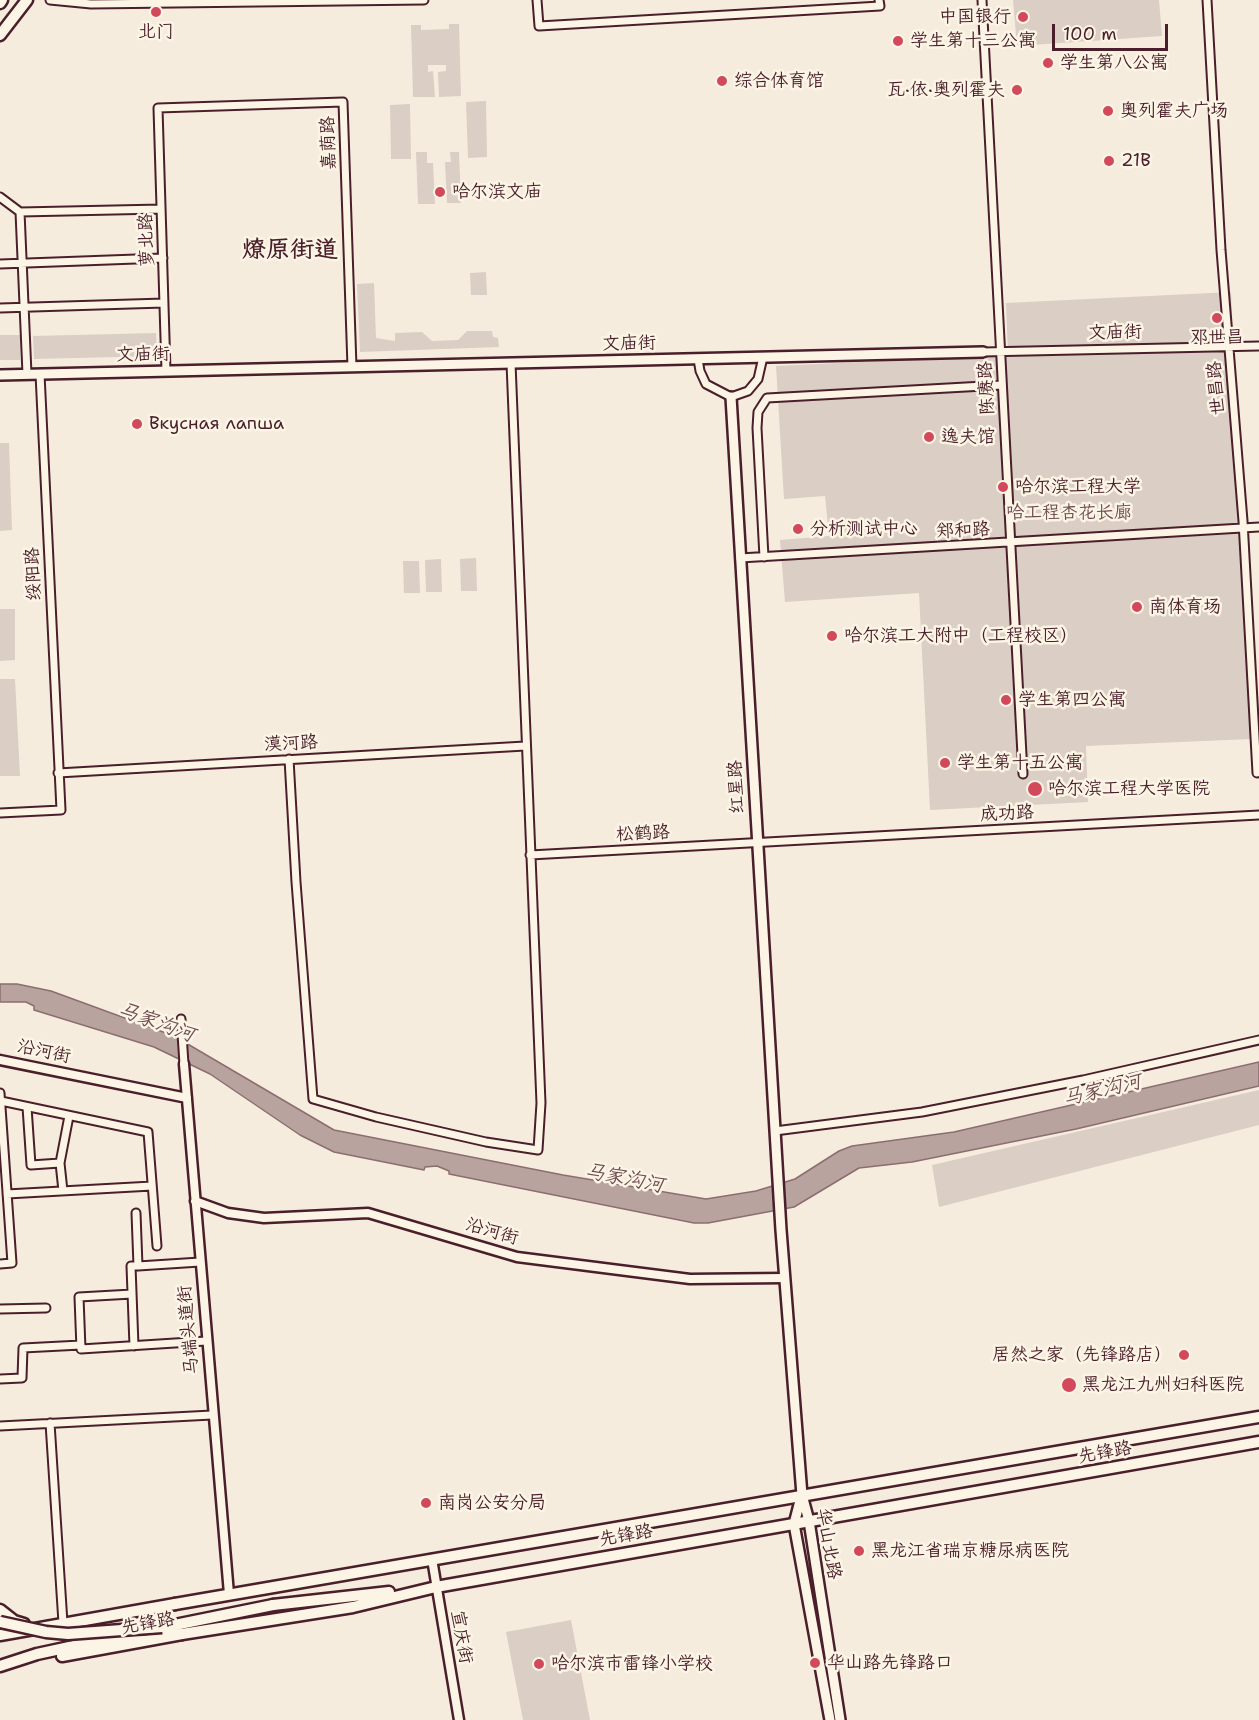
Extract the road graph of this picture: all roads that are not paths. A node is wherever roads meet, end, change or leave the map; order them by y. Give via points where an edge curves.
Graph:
1 (27, 0) edge
2 (50, 0) edge
3 (424, 0) edge
4 (537, 0) edge
5 (879, 0) edge
6 (982, 0) edge
7 (1208, 0) edge
8 (0, 34) edge
9 (158, 108) joint
10 (0, 196) edge
11 (161, 209) junction
12 (20, 212) junction
13 (162, 258) junction
14 (22, 263) junction
15 (0, 264) edge
16 (164, 303) junction
17 (24, 307) junction
18 (0, 308) edge
19 (1259, 346) edge
20 (1229, 347) junction
21 (983, 352) joint
22 (1000, 352) junction
23 (763, 357) junction
24 (698, 359) junction
25 (511, 363) junction
26 (352, 367) junction
27 (166, 371) junction
28 (27, 374) junction
29 (40, 374) junction
30 (0, 375) edge
31 (1002, 386) junction
32 (731, 397) junction
33 (1259, 527) edge
34 (1244, 528) junction
35 (1010, 543) junction
36 (764, 557) junction
37 (740, 558) junction
38 (1259, 624) edge
39 (1249, 625) junction
40 (525, 746) junction
41 (289, 759) junction
42 (58, 773) junction
43 (1257, 773) dead end
44 (1023, 774) dead end
45 (0, 813) edge
46 (1259, 815) edge
47 (757, 843) junction
48 (530, 855) junction
49 (181, 1020) dead end
50 (1259, 1040) edge
51 (0, 1060) edge
52 (184, 1064) joint
53 (0, 1093) edge
54 (187, 1098) junction
55 (1, 1101) edge
56 (27, 1107) junction
57 (69, 1116) junction
58 (774, 1131) junction
59 (60, 1163) junction
60 (152, 1186) junction
61 (63, 1191) junction
62 (7, 1194) junction
63 (195, 1200) junction
64 (136, 1213) dead end
65 (157, 1246) dead end
66 (200, 1262) junction
67 (0, 1264) edge
68 (138, 1266) junction
69 (784, 1278) junction
70 (132, 1294) junction
71 (45, 1308) dead end
72 (0, 1309) edge
73 (206, 1341) junction
74 (81, 1345) junction
75 (134, 1346) junction
76 (0, 1379) edge
77 (212, 1415) junction
78 (1259, 1417) edge
79 (50, 1423) junction
80 (0, 1426) edge
81 (1259, 1442) edge
82 (802, 1495) junction
83 (809, 1521) junction
84 (794, 1524) junction
85 (432, 1559) junction
86 (436, 1587) junction
87 (229, 1594) junction
88 (0, 1610) edge
89 (0, 1622) edge
90 (63, 1623) junction
91 (162, 1627) junction
92 (39, 1628) junction
93 (0, 1635) edge
94 (0, 1667) edge
95 (459, 1720) edge
96 (830, 1720) edge
97 (840, 1720) edge

1 - 8 main road
2 - 3 street via 91,4
4 - 5 street via 539,26 880,6
6 - 22 street, 陈赓路
7 - 20 street, 世昌路
9 - 11 street, 萝北路
9 - 26 street, 嘉荫路 via 343,102
10 - 12 street
11 - 12 street
11 - 13 street, 萝北路
12 - 14 street
13 - 14 street
13 - 16 street, 萝北路
14 - 15 street
14 - 17 street
16 - 17 street
16 - 27 street, 萝北路
17 - 18 street
17 - 28 street
19 - 20 street, 文庙街
20 - 22 street, 文庙街
20 - 34 street, 世昌路
21 - 22 street, 文庙街
21 - 23 main road, 文庙街
22 - 31 street, 陈赓路
23 - 24 main road, 文庙街
23 - 32 street via 758,379 748,391
24 - 25 main road, 文庙街
24 - 32 street via 706,384
25 - 26 main road, 文庙街
25 - 40 street
26 - 27 main road, 文庙街
27 - 29 main road, 文庙街
28 - 29 main road, 文庙街
28 - 30 main road, 文庙街
29 - 42 street, 绥阳路
31 - 35 street, 陈赓路
31 - 36 street via 767,398 758,412 757,428
32 - 37 main road, 红星路
33 - 34 street, 郑和路
34 - 35 street, 郑和路
34 - 39 street, 世昌路
35 - 36 street, 郑和路
35 - 44 street, 陈赓路
36 - 37 street, 郑和路
37 - 47 main road, 红星路
38 - 39 street
39 - 43 street, 世昌路
40 - 41 street, 漠河路
40 - 48 street
41 - 42 street, 漠河路
41 - 48 street via 313,1099 475,1139 538,1150 542,1104
42 - 45 street, 绥阳路 via 61,810
46 - 47 street, 成功路
47 - 48 street, 松鹤路
47 - 58 main road, 红星路
49 - 52 street
50 - 58 street via 922,1112
51 - 54 street, 沿河街
52 - 54 street, 马端头道街
53 - 55 street
54 - 63 street, 马端头道街
55 - 56 street
55 - 62 street
56 - 57 street
56 - 59 street via 31,1165
57 - 59 street
57 - 60 street via 148,1132
58 - 69 main road, 红星路
59 - 61 street
60 - 61 street
60 - 65 street
61 - 62 street
62 - 67 street via 12,1263
63 - 66 street, 马端头道街
63 - 69 street, 沿河街 via 228,1213 264,1218 368,1213 517,1257 690,1280
64 - 68 street
66 - 68 street
66 - 73 street, 马端头道街
68 - 70 street via 131,1266
69 - 82 main road, 红星路
70 - 74 street via 79,1297
70 - 75 street
71 - 72 street
73 - 75 street
73 - 77 street, 马端头道街
74 - 75 street via 81,1350
74 - 76 street via 23,1348 22,1378
77 - 79 street
77 - 87 street, 马端头道街
78 - 82 main road, 先锋路
79 - 80 street
79 - 90 street
81 - 83 main road, 先锋路
82 - 83 main road, 华山北路
82 - 84 main road, 华山北路
82 - 85 main road, 先锋路
83 - 84 main road, 先锋路
83 - 97 main road, 华山北路
84 - 86 main road, 先锋路
84 - 96 main road, 华山北路
85 - 86 street, 宣庆街
85 - 87 main road, 先锋路
86 - 91 main road via 273,1605
86 - 94 main road, 先锋路 via 353,1607
86 - 95 street, 宣庆街
87 - 90 main road, 先锋路
88 - 92 main road via 14,1621
89 - 91 main road, bridge via 68,1634
90 - 92 main road, 先锋路
91 - 94 main road, bridge via 37,1654
92 - 93 main road, 先锋路

